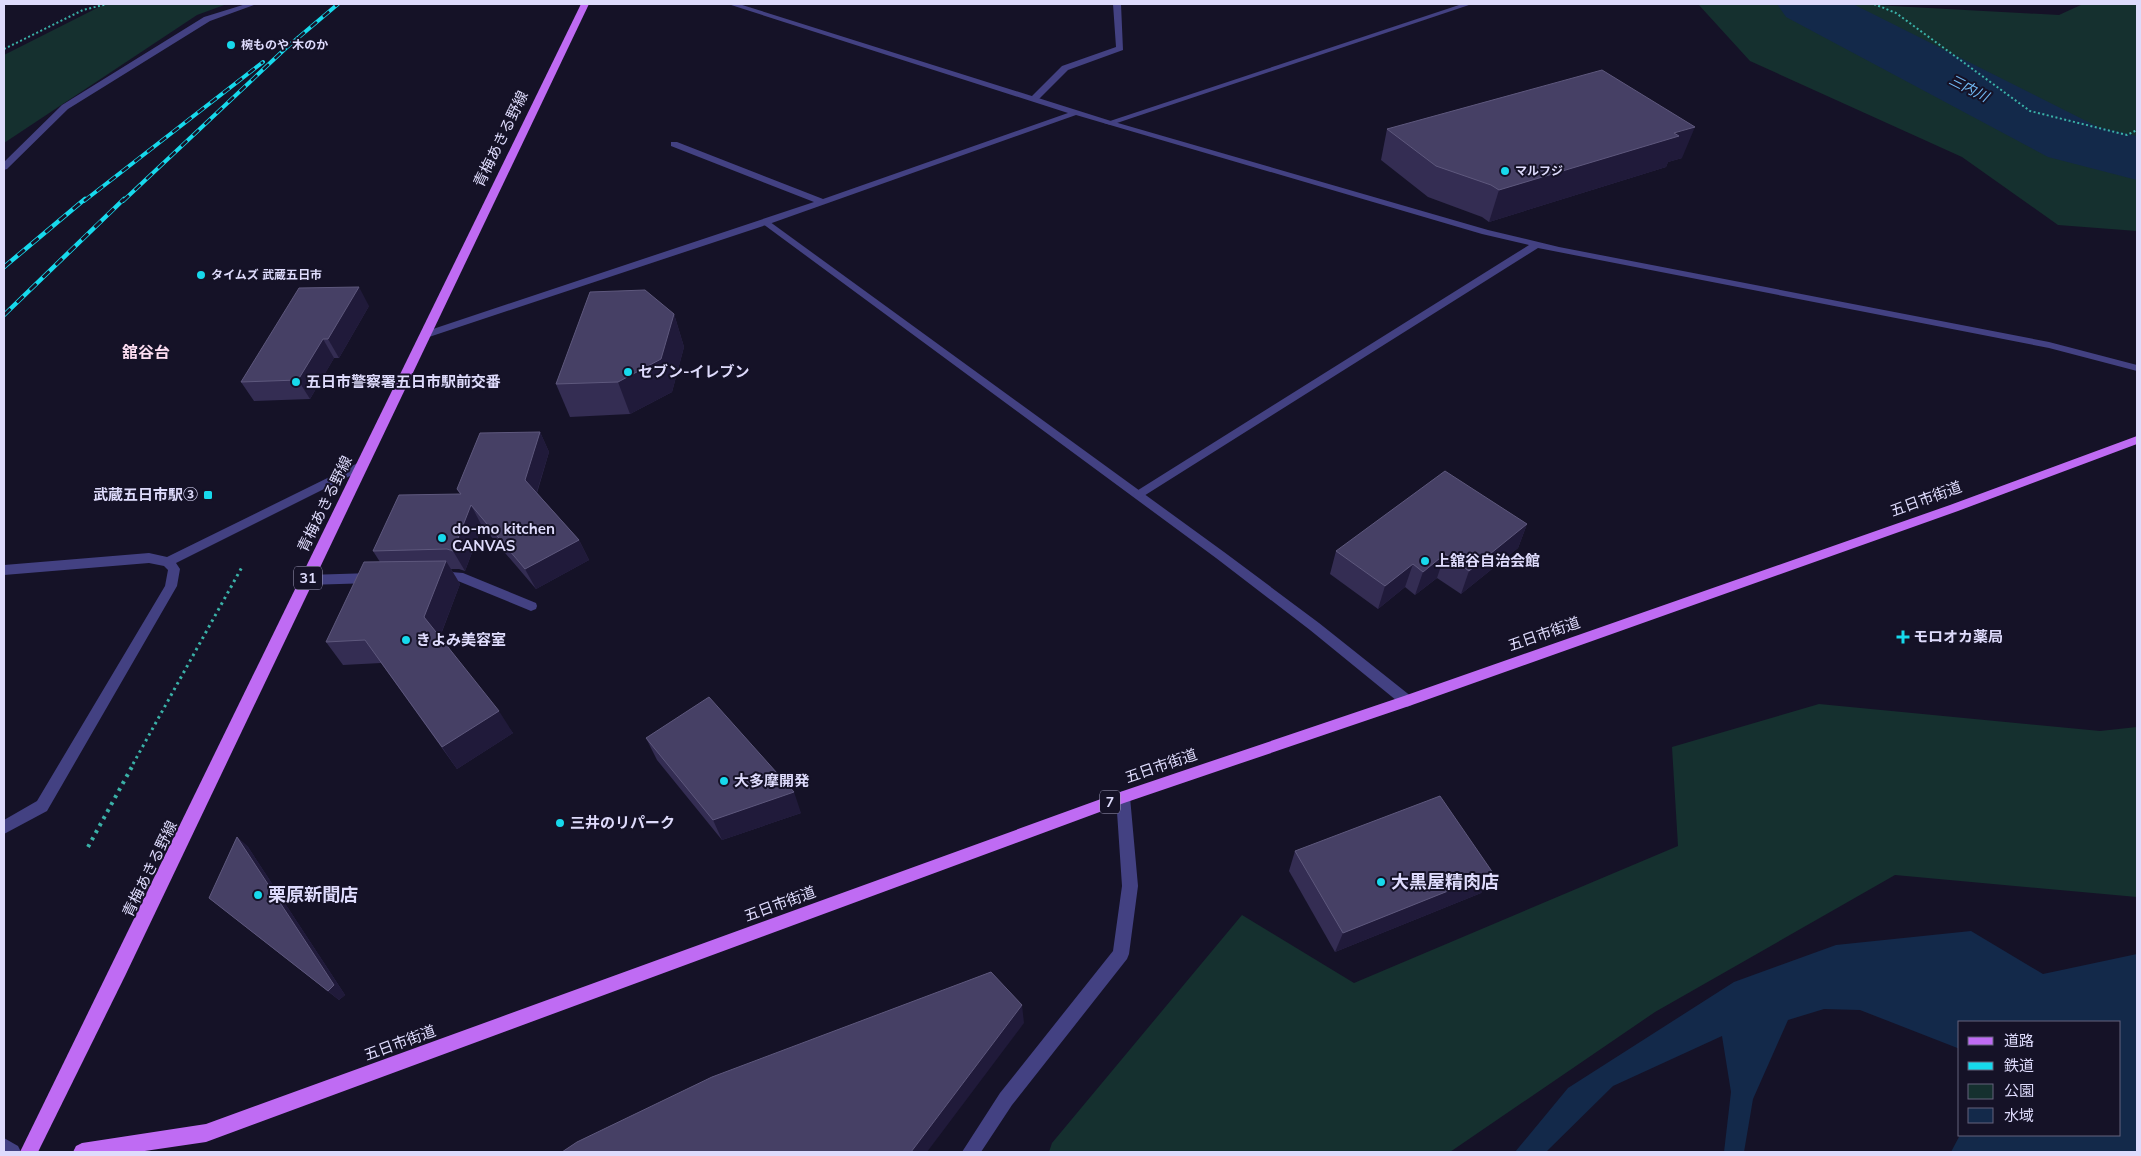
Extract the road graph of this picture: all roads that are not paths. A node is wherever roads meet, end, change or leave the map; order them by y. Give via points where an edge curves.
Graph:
1 (254, 4) edge
2 (584, 4) edge
3 (732, 4) edge
4 (1117, 4) edge
5 (1468, 4) edge
6 (1034, 99) junction
7 (1075, 113) junction
8 (1108, 123) junction
9 (674, 144) dead end
10 (4, 166) edge
11 (823, 202) junction
12 (766, 222) junction
13 (1536, 245) junction
14 (425, 334) junction
15 (2137, 368) edge
16 (2137, 440) edge
17 (362, 465) junction
18 (1138, 494) junction
19 (168, 562) junction
20 (4, 570) edge
21 (430, 576) edge
22 (383, 578) edge
23 (307, 580) junction
24 (531, 606) dead end
25 (1407, 701) junction
26 (1123, 797) junction
27 (4, 828) edge
28 (4, 1147) edge
29 (12, 1152) edge
30 (29, 1152) edge
31 (82, 1152) edge
32 (971, 1152) edge

1 - 10 street via 207,19 65,107
2 - 14 main road, 青梅あきる野線 / 31
3 - 6 street
4 - 6 street via 1120,48 1066,68
5 - 8 street
6 - 7 street
7 - 8 street
7 - 11 street
8 - 13 street
9 - 11 street
11 - 12 street
12 - 14 street
12 - 18 street
13 - 15 street via 2049,345
13 - 18 street
14 - 17 main road, 青梅あきる野線 / 31
16 - 25 main road, 五日市街道 / 7
17 - 19 street
17 - 23 main road, 青梅あきる野線 / 31
18 - 25 street via 1347,651
19 - 20 street via 149,558
19 - 27 street via 174,569 171,586 42,806
21 - 24 street via 459,576
22 - 23 street
23 - 30 main road, 青梅あきる野線 / 31
25 - 26 main road, 五日市街道 / 7
26 - 31 main road, 五日市街道 / 7 via 206,1133
26 - 32 street via 1130,886 1121,954 1006,1099
28 - 29 street

